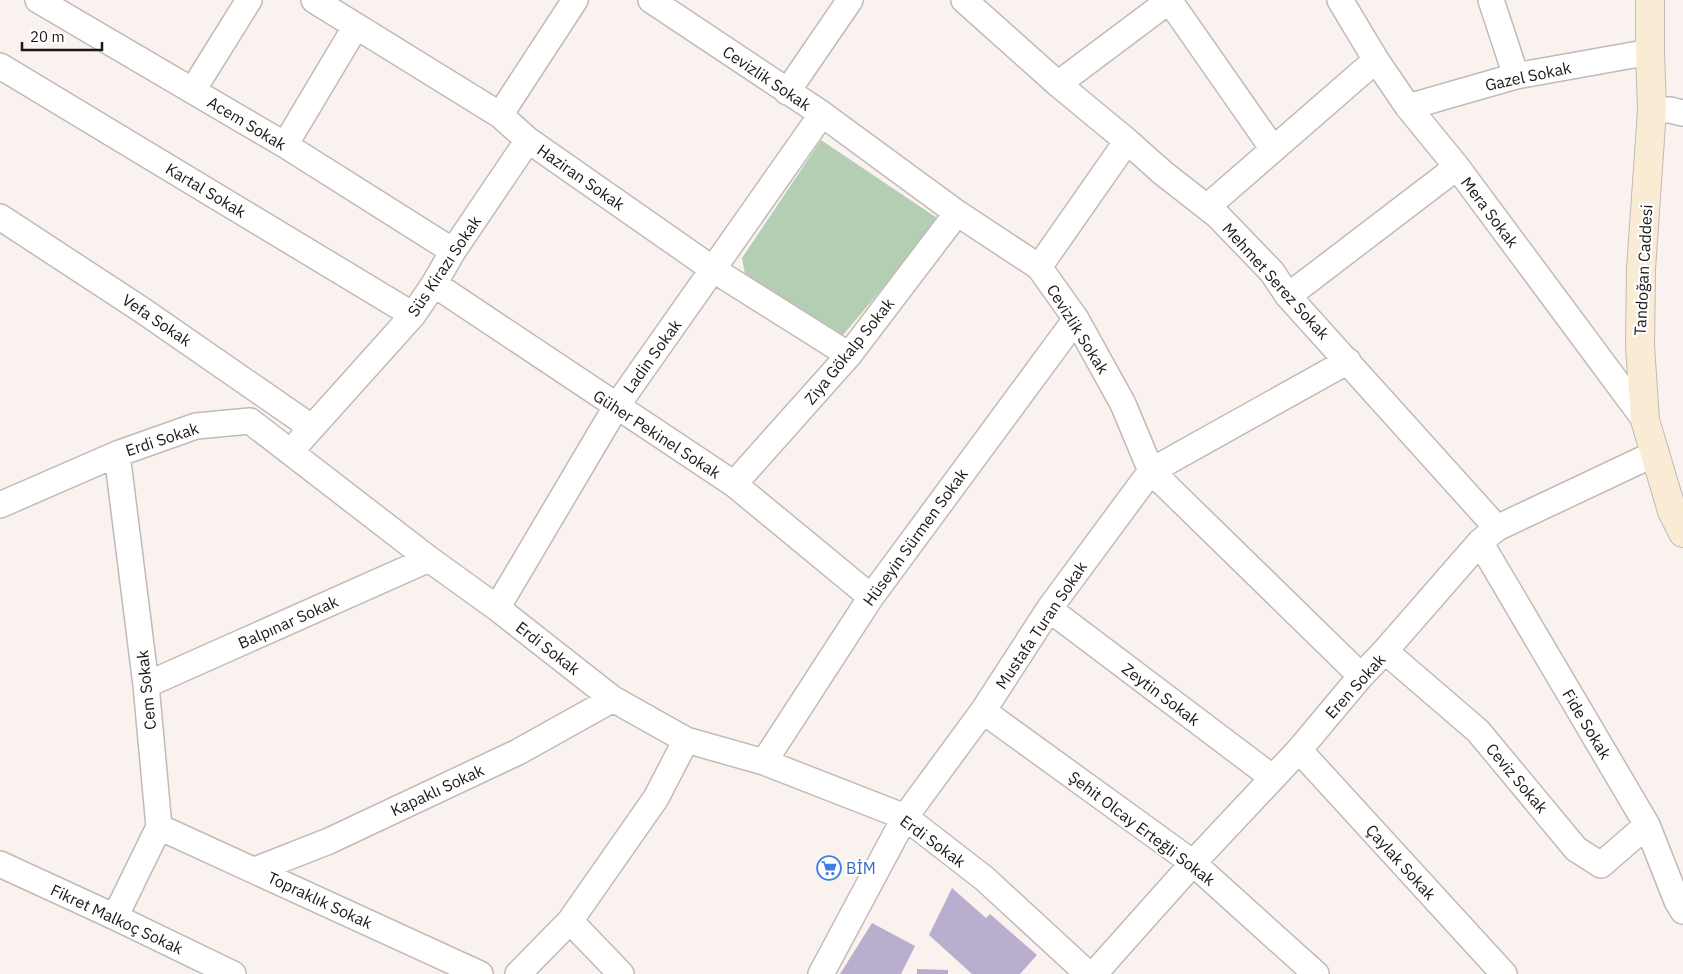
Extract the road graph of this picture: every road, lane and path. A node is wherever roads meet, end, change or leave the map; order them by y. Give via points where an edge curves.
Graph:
1 (38, 0) edge
2 (250, 0) edge
3 (314, 0) edge
4 (575, 0) edge
5 (651, 0) edge
6 (850, 0) edge
7 (964, 0) edge
8 (1169, 0) edge
9 (1340, 0) edge
10 (1491, 0) edge
11 (1650, 0) edge
12 (356, 26) junction
13 (1650, 52) junction
14 (1376, 60) junction
15 (0, 66) edge
16 (1516, 76) junction
17 (1058, 84) junction
18 (193, 90) junction
19 (787, 92) junction
20 (1408, 107) junction
21 (1652, 110) junction
22 (1683, 113) edge
23 (822, 114) junction
24 (500, 115) junction
25 (528, 140) junction
26 (1127, 140) junction
27 (285, 145) junction
28 (1274, 149) junction
29 (1457, 167) junction
30 (1207, 207) junction
31 (956, 213) junction
32 (0, 217) edge
33 (453, 251) junction
34 (1039, 267) junction
35 (714, 270) junction
36 (434, 284) junction
37 (1288, 296) junction
38 (413, 315) junction
39 (1076, 319) junction
40 (849, 355) junction
41 (1348, 361) junction
42 (616, 407) junction
43 (1645, 420) junction
44 (311, 427) junction
45 (291, 451) junction
46 (1656, 453) junction
47 (117, 454) junction
48 (1151, 471) junction
49 (734, 484) junction
50 (0, 505) edge
51 (1683, 533) edge
52 (1489, 535) junction
53 (429, 559) junction
54 (871, 596) junction
55 (497, 608) junction
56 (1049, 609) junction
57 (1386, 651) junction
58 (1361, 676) junction
59 (146, 685) junction
60 (613, 699) junction
61 (983, 710) junction
62 (686, 740) junction
63 (1299, 750) junction
64 (764, 762) junction
65 (1273, 778) junction
66 (905, 818) junction
67 (1647, 825) junction
68 (159, 827) junction
69 (1193, 863) junction
70 (0, 864) edge
71 (255, 870) junction
72 (1683, 911) edge
73 (115, 917) junction
74 (570, 921) junction
75 (233, 974) edge
76 (480, 974) edge
77 (518, 974) edge
78 (621, 974) edge
79 (821, 974) edge
80 (1088, 974) edge
81 (1094, 974) edge
82 (1316, 974) edge
83 (1504, 974) edge

1 - 18 street, Acem Sokak
2 - 18 street
3 - 12 street, Haziran Sokak
4 - 24 street
5 - 19 street, Cevizlik Sokak
6 - 19 street
7 - 17 street, Mehmet Serez Sokak
8 - 17 street
8 - 28 street
9 - 14 street, Mera Sokak
10 - 16 street
11 - 13 street, Tandoğan Caddesi
12 - 24 street, Haziran Sokak
12 - 27 street
13 - 16 street, Gazel Sokak
13 - 21 street, Tandoğan Caddesi
14 - 20 street, Mera Sokak
14 - 28 street
15 - 38 street, Kartal Sokak
16 - 20 street, Gazel Sokak
17 - 26 street, Mehmet Serez Sokak
18 - 27 street, Acem Sokak
19 - 23 street, Cevizlik Sokak
20 - 29 street, Mera Sokak
21 - 22 street
21 - 43 street, Tandoğan Caddesi via 1640,317
23 - 31 street, Cevizlik Sokak
23 - 35 street, Ladin Sokak
24 - 25 street, Haziran Sokak
25 - 33 street, Süs Kirazı Sokak
25 - 35 street, Haziran Sokak
26 - 30 street, Mehmet Serez Sokak via 1162,173
26 - 34 street
27 - 33 street, Acem Sokak
28 - 30 street
29 - 37 street
29 - 43 street, Mera Sokak
30 - 37 street, Mehmet Serez Sokak via 1272,272
31 - 34 street, Cevizlik Sokak
31 - 40 street, Ziya Gökalp Sokak
32 - 44 street, Vefa Sokak
33 - 36 street, Süs Kirazı Sokak
34 - 39 street, Cevizlik Sokak
35 - 40 street, Haziran Sokak
35 - 42 street, Ladin Sokak
36 - 38 street, Süs Kirazı Sokak
36 - 42 street, Güher Pekinel Sokak
37 - 41 street, Mehmet Serez Sokak
38 - 44 street, Süs Kirazı Sokak
39 - 48 street, Cevizlik Sokak via 1123,404
39 - 54 street, Hüseyin Sürmen Sokak
40 - 49 street, Ziya Gökalp Sokak
41 - 48 street, Mustafa Turan Sokak
41 - 52 street, Mehmet Serez Sokak
42 - 49 street, Güher Pekinel Sokak
42 - 55 street, Ladin Sokak
43 - 46 street, Tandoğan Caddesi
44 - 45 street, Süs Kirazı Sokak
45 - 47 street, Erdi Sokak via 250,421 196,426
45 - 53 street, Erdi Sokak
46 - 51 street, Tandoğan Caddesi via 1672,511
46 - 52 street, Eren Sokak
47 - 50 street, Erdi Sokak
47 - 59 street, Cem Sokak
48 - 56 street, Mustafa Turan Sokak
48 - 58 street, Cevizlik Sokak
49 - 54 street, Güher Pekinel Sokak
52 - 57 street, Eren Sokak
52 - 67 street, Fide Sokak
53 - 55 street, Erdi Sokak
53 - 59 street, Balpınar Sokak
54 - 64 street, Hüseyin Sürmen Sokak
55 - 60 street, Erdi Sokak
56 - 61 street, Mustafa Turan Sokak
56 - 65 street, Zeytin Sokak
57 - 58 street, Eren Sokak
57 - 67 street, Ceviz Sokak via 1478,731 1576,849 1601,865
58 - 63 street, Eren Sokak
59 - 68 street, Cem Sokak
60 - 62 street, Erdi Sokak
60 - 71 street, Kapaklı Sokak via 518,752 329,842
61 - 66 street, Mustafa Turan Sokak
61 - 69 street, Şehit Olcay Erteğli Sokak
62 - 64 street, Erdi Sokak
62 - 74 street via 656,798
63 - 65 street, Eren Sokak
63 - 83 street, Çaylak Sokak
64 - 66 street, Erdi Sokak
65 - 69 street, Eren Sokak
66 - 79 street, Mustafa Turan Sokak
66 - 80 street, Erdi Sokak via 985,879
67 - 72 street, Fide Sokak
68 - 71 street, Topraklık Sokak
68 - 73 street
69 - 81 street, Eren Sokak
69 - 82 street, Şehit Olcay Erteğli Sokak
70 - 73 street, Fikret Malkoç Sokak
71 - 76 street, Topraklık Sokak
73 - 75 street, Fikret Malkoç Sokak
74 - 77 street
74 - 78 street

